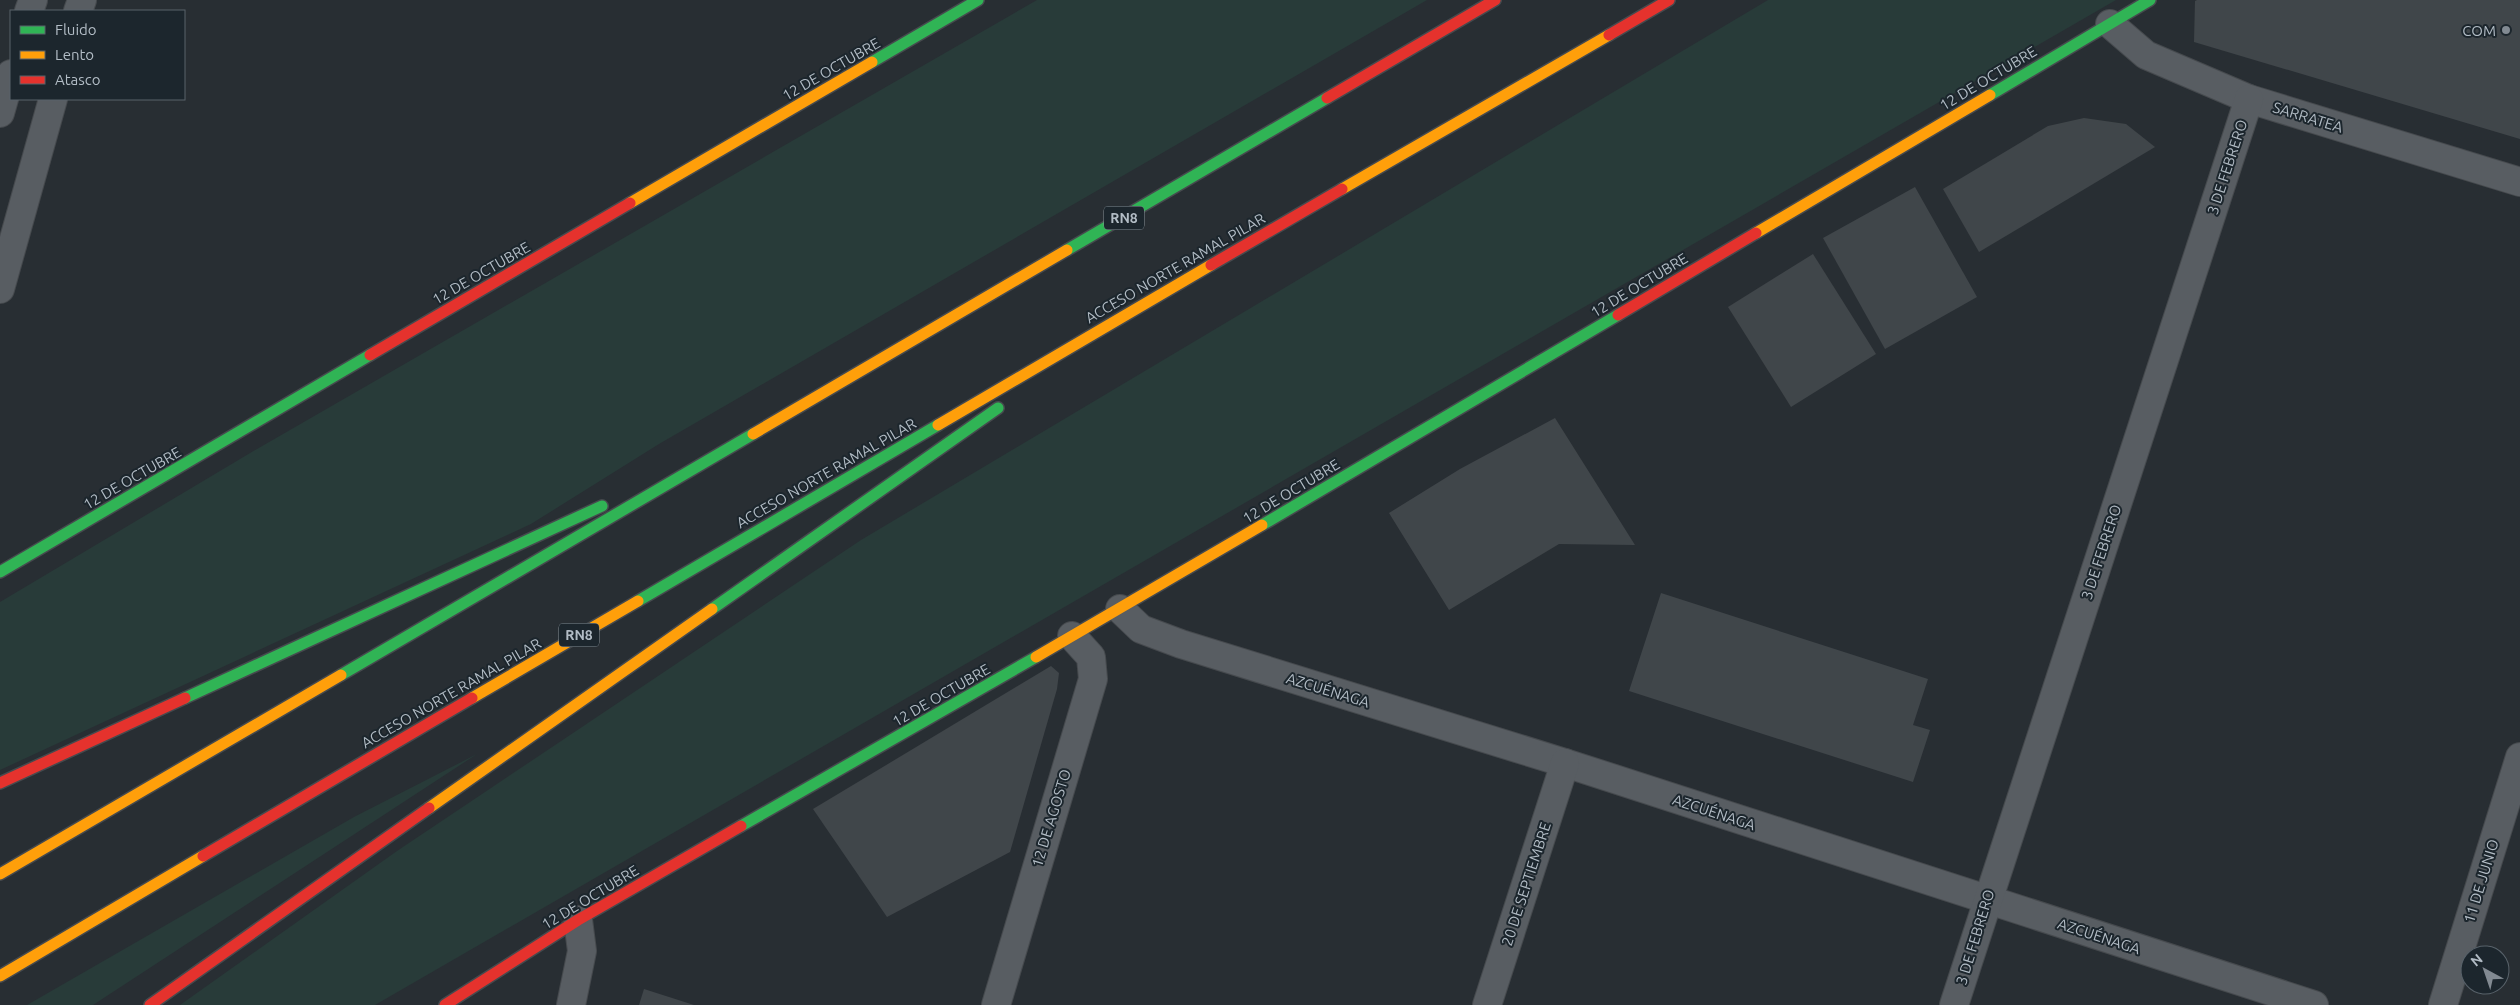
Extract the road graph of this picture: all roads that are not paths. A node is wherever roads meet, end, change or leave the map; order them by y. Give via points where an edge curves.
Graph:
1 (978, 0) edge
2 (1495, 0) edge
3 (1669, 0) edge
4 (2150, 0) edge
5 (2110, 24) junction
6 (10, 78) edge
7 (2249, 99) junction
8 (53, 100) edge
9 (0, 113) edge
10 (2520, 182) edge
11 (0, 289) edge
12 (1158, 295) junction
13 (1028, 386) dead end
14 (1004, 403) dead end
15 (753, 436) junction
16 (0, 572) edge
17 (1120, 609) junction
18 (1072, 636) junction
19 (2520, 757) edge
20 (1565, 763) junction
21 (0, 783) edge
22 (0, 874) edge
23 (1986, 900) junction
24 (578, 920) junction
25 (0, 976) edge
26 (150, 1005) edge
27 (445, 1005) edge
28 (571, 1005) edge
29 (996, 1005) edge
30 (1487, 1005) edge
31 (1954, 1005) edge
32 (2314, 1005) edge
33 (2443, 1005) edge

1 - 16 main road, 12 DE OCTUBRE
2 - 15 main road, RN8
3 - 12 main road, ACCESO NORTE RAMAL PILAR / RN8
4 - 5 main road, 12 DE OCTUBRE
5 - 7 street, SARRATEA via 2146,55
5 - 17 main road, 12 DE OCTUBRE
6 - 9 street
7 - 10 street, SARRATEA
7 - 23 street, 3 DE FEBRERO
8 - 11 street
12 - 13 main road
12 - 25 main road, ACCESO NORTE RAMAL PILAR / RN8
14 - 26 main road
15 - 21 main road
15 - 22 main road, RN8
17 - 18 main road, 12 DE OCTUBRE
17 - 20 street, AZCUÉNAGA via 1141,629 1182,644
18 - 24 main road, 12 DE OCTUBRE
18 - 29 street, 12 DE AGOSTO via 1091,657 1093,679
19 - 33 street, 11 DE JUNIO
20 - 23 street, AZCUÉNAGA
20 - 30 street, 20 DE SEPTIEMBRE
23 - 31 street, 3 DE FEBRERO
23 - 32 street, AZCUÉNAGA
24 - 27 main road, 12 DE OCTUBRE
24 - 28 street via 582,951

